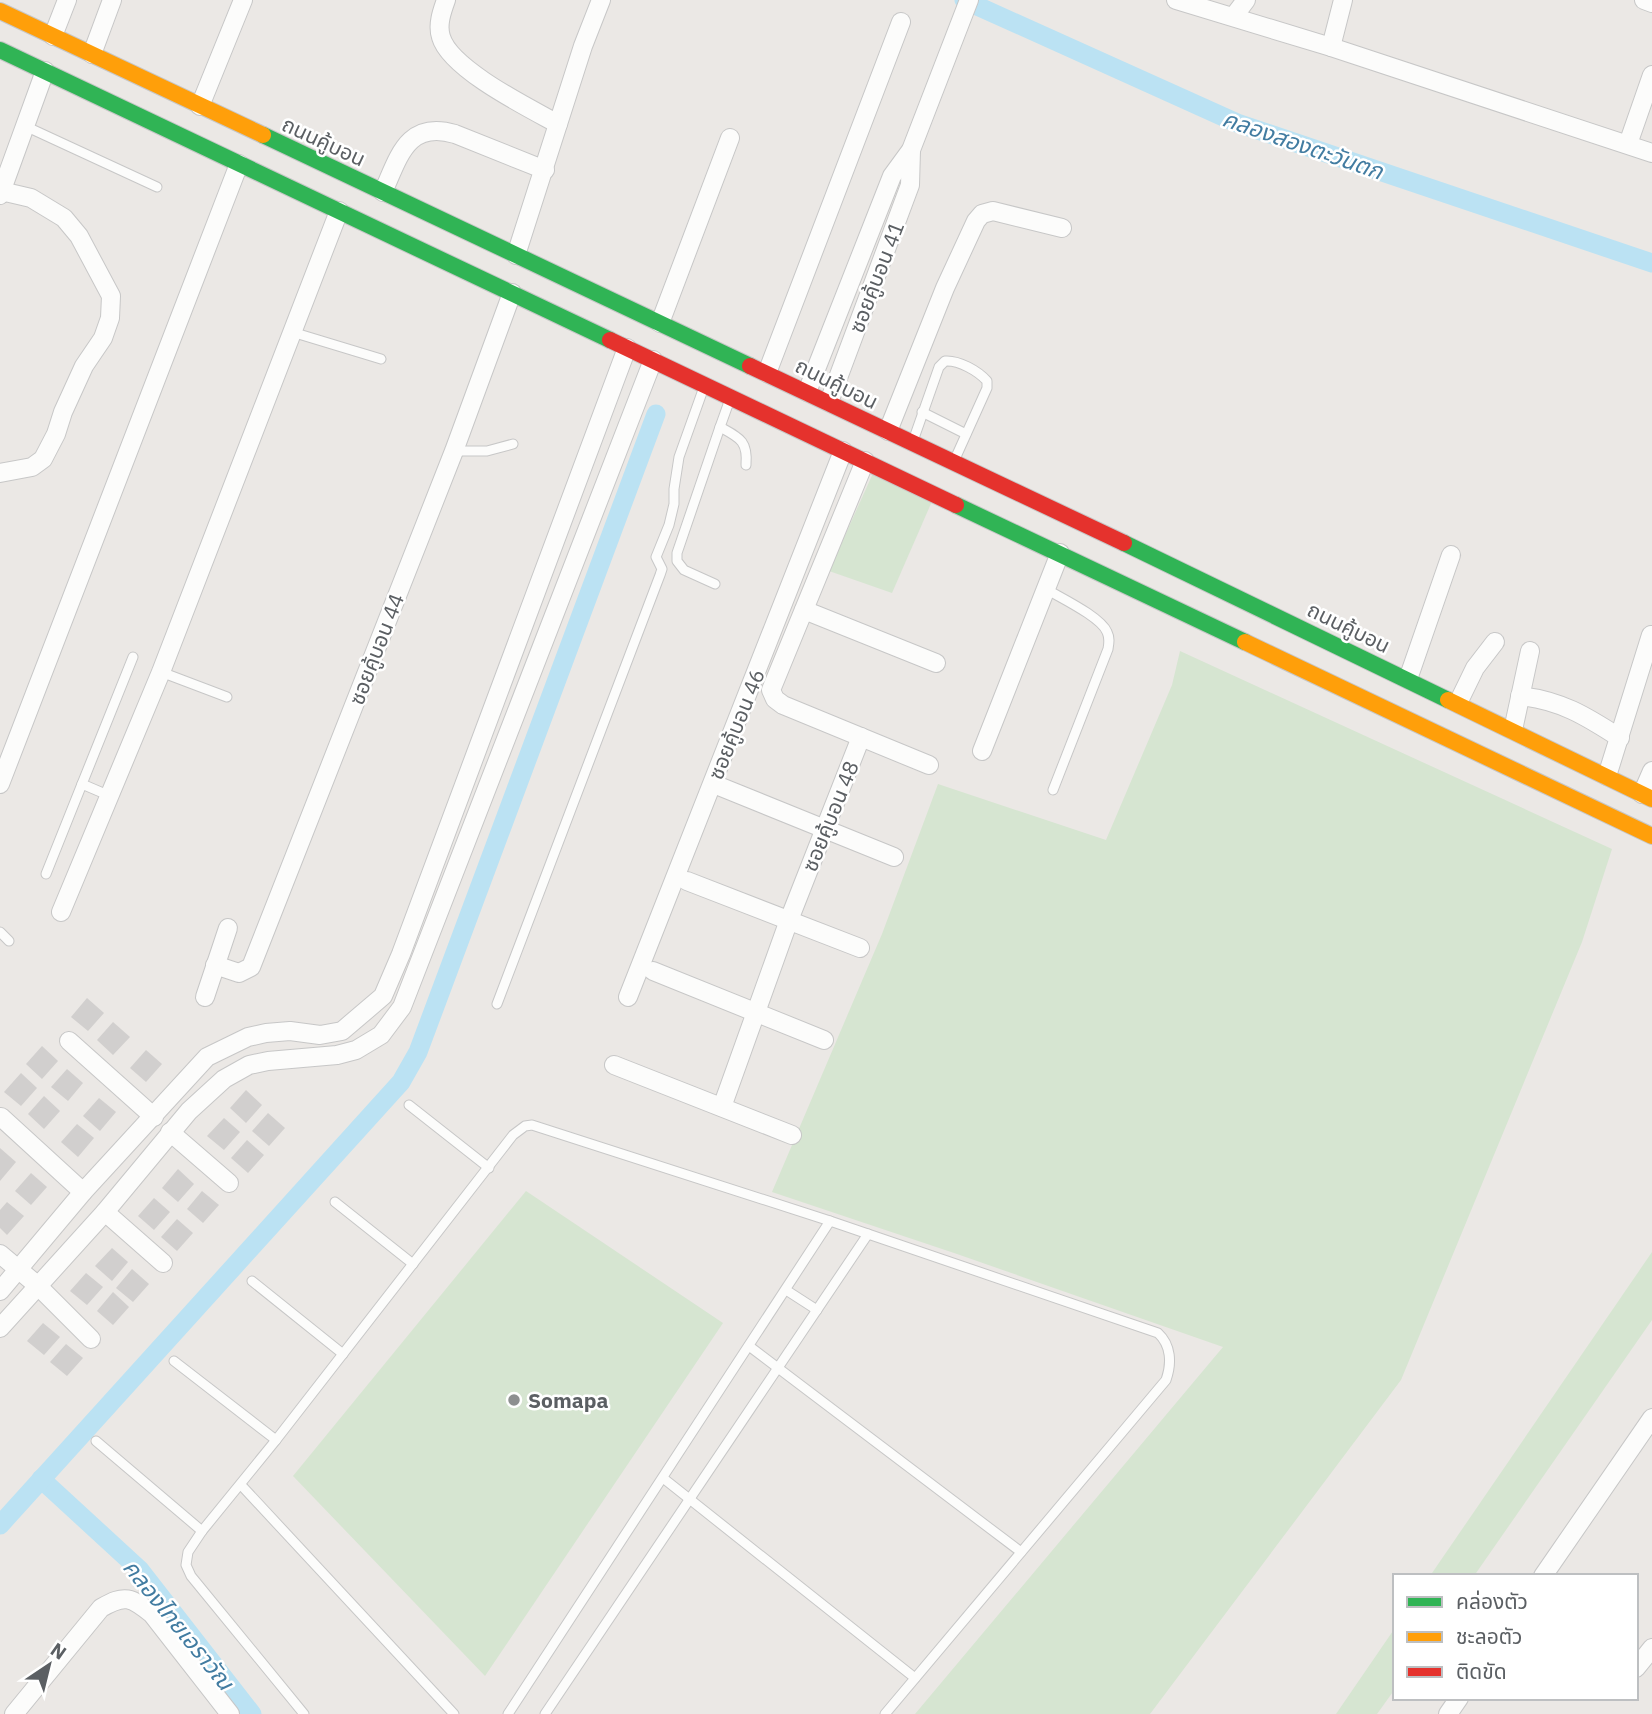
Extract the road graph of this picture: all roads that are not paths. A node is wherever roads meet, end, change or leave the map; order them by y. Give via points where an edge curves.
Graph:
1 (67, 0) edge
2 (113, 0) edge
3 (243, 0) edge
4 (446, 0) edge
5 (601, 0) edge
6 (969, 0) edge
7 (1176, 0) edge
8 (1246, 0) edge
9 (1343, 0) edge
10 (1644, 0) edge
11 (1652, 3) edge
12 (0, 11) edge
13 (1234, 16) junction
14 (901, 22) dead end
15 (53, 36) junction
16 (1331, 47) junction
17 (0, 50) edge
18 (92, 54) junction
19 (45, 71) junction
20 (1652, 75) edge
21 (200, 106) junction
22 (558, 124) junction
23 (25, 126) junction
24 (730, 138) dead end
25 (1628, 144) junction
26 (911, 150) junction
27 (1652, 153) edge
28 (239, 164) junction
29 (545, 170) junction
30 (157, 187) dead end
31 (383, 192) junction
32 (1, 193) edge
33 (339, 211) junction
34 (1062, 228) dead end
35 (516, 255) junction
36 (512, 293) junction
37 (660, 323) junction
38 (292, 332) junction
39 (627, 348) junction
40 (381, 359) dead end
41 (653, 360) junction
42 (766, 373) junction
43 (705, 385) junction
44 (807, 392) junction
45 (731, 397) junction
46 (829, 402) junction
47 (922, 412) junction
48 (720, 427) junction
49 (888, 431) junction
50 (966, 435) junction
51 (912, 443) junction
52 (513, 444) dead end
53 (844, 450) junction
54 (454, 451) junction
55 (865, 461) junction
56 (953, 462) junction
57 (746, 465) dead end
58 (0, 472) edge
59 (1060, 553) junction
60 (1451, 555) dead end
61 (715, 584) dead end
62 (1046, 589) junction
63 (804, 610) junction
64 (1651, 635) edge
65 (1495, 642) dead end
66 (1530, 651) dead end
67 (133, 657) dead end
68 (936, 663) dead end
69 (160, 672) junction
70 (1408, 679) junction
71 (1520, 696) junction
72 (227, 697) dead end
73 (1458, 704) junction
74 (1513, 730) junction
75 (861, 737) junction
76 (1620, 738) junction
77 (982, 751) dead end
78 (929, 765) dead end
79 (1652, 771) edge
80 (1607, 776) junction
81 (0, 784) edge
82 (82, 785) junction
83 (721, 787) dead end
84 (1053, 790) dead end
85 (110, 796) junction
86 (1647, 797) edge
87 (825, 829) junction
88 (1652, 836) edge
89 (894, 857) dead end
90 (47, 874) dead end
91 (687, 881) dead end
92 (61, 912) dead end
93 (789, 920) junction
94 (228, 929) dead end
95 (0, 932) edge
96 (9, 940) dead end
97 (860, 948) dead end
98 (215, 965) junction
99 (653, 971) dead end
100 (383, 996) junction
101 (205, 997) dead end
102 (628, 997) dead end
103 (497, 1004) dead end
104 (402, 1007) junction
105 (754, 1013) junction
106 (824, 1040) dead end
107 (69, 1041) dead end
108 (614, 1065) dead end
109 (409, 1105) dead end
110 (722, 1107) junction
111 (1, 1117) edge
112 (153, 1117) junction
113 (170, 1132) junction
114 (792, 1135) dead end
115 (489, 1168) junction
116 (229, 1183) dead end
117 (83, 1192) junction
118 (335, 1202) dead end
119 (105, 1212) junction
120 (830, 1221) junction
121 (868, 1234) junction
122 (0, 1254) edge
123 (163, 1263) dead end
124 (414, 1264) junction
125 (19, 1270) junction
126 (252, 1282) dead end
127 (37, 1285) junction
128 (786, 1290) junction
129 (0, 1291) edge
130 (817, 1310) junction
131 (0, 1328) edge
132 (91, 1339) dead end
133 (749, 1346) junction
134 (343, 1354) junction
135 (174, 1361) dead end
136 (779, 1367) junction
137 (1652, 1418) edge
138 (276, 1440) junction
139 (96, 1441) dead end
140 (663, 1478) junction
141 (241, 1485) junction
142 (690, 1499) junction
143 (202, 1531) junction
144 (1021, 1552) junction
145 (1544, 1574) edge
146 (1652, 1648) edge
147 (1638, 1666) edge
148 (915, 1678) junction
149 (14, 1714) edge
150 (230, 1714) edge
151 (304, 1714) edge
152 (454, 1714) edge
153 (508, 1714) edge
154 (545, 1714) edge
155 (885, 1714) edge

1 - 15 street
2 - 18 street
3 - 21 street
4 - 22 street via 439,28 454,58
5 - 22 street
6 - 26 street, ซอยคู้บอน 41
7 - 13 street
8 - 13 street
9 - 16 street
10 - 11 street
12 - 15 main road, ถนนคู้บอน
13 - 16 street
14 - 42 street
15 - 18 main road, ถนนคู้บอน
16 - 25 street
17 - 19 main road
18 - 21 main road, ถนนคู้บอน
19 - 23 street
19 - 28 main road
20 - 25 street
21 - 31 main road, ถนนคู้บอน
22 - 29 street
23 - 30 lane
23 - 32 street
24 - 37 street
25 - 27 street
26 - 44 street, ซอยคู้บอน 41 via 892,176
26 - 46 street, ซอยคู้บอน 41 via 910,185
28 - 33 main road
28 - 81 street
29 - 31 street via 441,130 415,136 406,144
29 - 35 street
31 - 35 main road, ถนนคู้บอน
32 - 58 street via 31,198 64,218 79,236 111,296 103,338 84,366 43,459 32,467
33 - 36 main road
33 - 38 street
34 - 49 street via 993,211 976,221
35 - 37 main road, ถนนคู้บอน
36 - 39 main road
36 - 54 street, ซอยคู้บอน 44
37 - 42 main road, ถนนคู้บอน
38 - 40 lane
38 - 69 street
39 - 41 main road
39 - 100 street
41 - 43 main road
41 - 104 street
42 - 44 main road, ถนนคู้บอน
43 - 45 main road
43 - 103 lane via 679,457 674,504 656,557 660,575
44 - 46 main road, ถนนคู้บอน
45 - 48 lane
45 - 53 main road
46 - 49 main road, ถนนคู้บอน
47 - 50 lane
47 - 50 lane via 939,367 945,361 960,364 987,381
47 - 51 lane
48 - 57 lane via 742,441
48 - 61 lane via 677,552 684,570
49 - 51 main road, ถนนคู้บอน
50 - 56 lane
51 - 56 main road, ถนนคู้บอน
52 - 54 lane via 487,451
53 - 55 main road
53 - 102 street, ซอยคู้บอน 46
54 - 98 street, ซอยคู้บอน 44 via 251,967 239,973
55 - 59 main road
55 - 63 street, ซอยคู้บอน 48
56 - 70 main road, ถนนคู้บอน
59 - 62 street
59 - 88 main road
60 - 70 street
62 - 77 street
62 - 84 lane via 1097,621 1109,636 1108,649
63 - 68 street
63 - 75 street, ซอยคู้บอน 48 via 772,695 783,705
64 - 76 street
65 - 73 street via 1475,668
66 - 71 street
67 - 82 lane
69 - 72 lane
69 - 85 street
70 - 73 main road, ถนนคู้บอน
71 - 74 street
71 - 76 street via 1544,698 1569,708
73 - 74 main road, ถนนคู้บอน
74 - 80 main road, ถนนคู้บอน
75 - 78 street
75 - 87 street, ซอยคู้บอน 48
76 - 80 street
79 - 86 street
80 - 86 main road, ถนนคู้บอน
82 - 85 lane
82 - 90 lane
83 - 87 street
85 - 92 street
87 - 89 street
87 - 93 street, ซอยคู้บอน 48
91 - 93 street
93 - 97 street
93 - 105 street, ซอยคู้บอน 48
94 - 98 street
95 - 96 lane
98 - 101 street
99 - 105 street
100 - 104 street
100 - 112 street via 342,1031 266,1033 224,1047 207,1057
104 - 113 street via 381,1035 356,1050 268,1061 241,1070 215,1087
105 - 106 street
105 - 110 street, ซอยคู้บอน 48
107 - 112 street
108 - 110 street
109 - 115 lane
110 - 114 street
111 - 117 street
112 - 117 street
113 - 116 street
113 - 119 street
115 - 120 lane via 515,1132 535,1125
115 - 124 lane
117 - 125 street
118 - 124 lane
119 - 123 street
119 - 127 street
120 - 121 lane
120 - 128 lane
121 - 130 lane
121 - 144 lane via 1158,1332 1166,1343 1170,1363 1166,1380
122 - 125 street
124 - 134 lane
125 - 127 street
125 - 129 street
126 - 134 lane
127 - 131 street
127 - 132 street
128 - 130 lane
128 - 133 lane
130 - 136 lane
133 - 136 lane
133 - 140 lane
134 - 138 lane
135 - 138 lane
136 - 142 lane
136 - 144 lane
137 - 145 street
138 - 141 lane
139 - 143 lane
140 - 142 lane
140 - 153 lane
141 - 143 lane
141 - 152 lane
142 - 148 lane
142 - 154 lane
143 - 151 lane via 188,1552 186,1565 191,1576
144 - 148 lane
146 - 147 street
148 - 155 lane
149 - 150 street via 101,1608 115,1599 128,1598 152,1614

